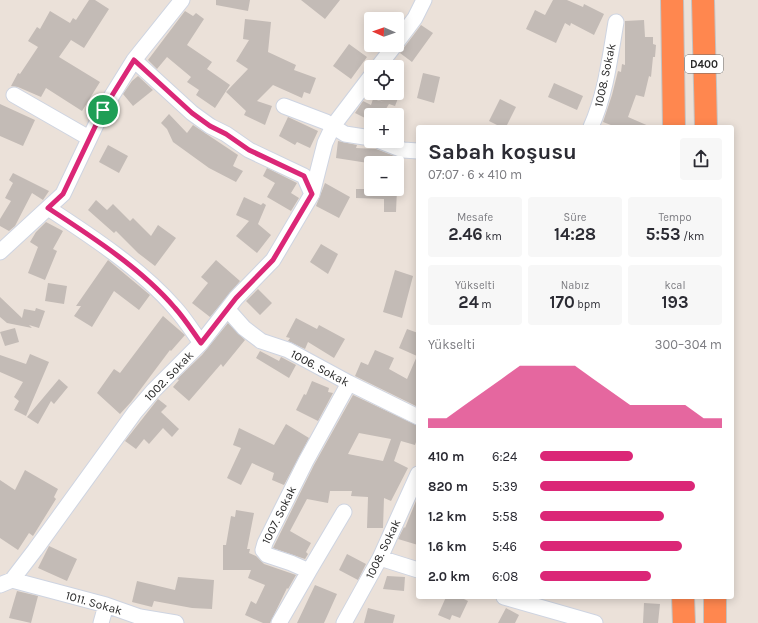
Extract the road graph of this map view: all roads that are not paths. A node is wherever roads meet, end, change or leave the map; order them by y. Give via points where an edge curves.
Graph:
1 (182, 0) edge
2 (424, 0) edge
3 (672, 0) edge
4 (703, 0) edge
5 (616, 22) dead end
6 (404, 33) edge
7 (390, 52) edge
8 (134, 60) junction
9 (383, 60) edge
10 (364, 85) edge
11 (14, 95) dead end
12 (284, 106) dead end
13 (592, 125) edge
14 (674, 125) edge
15 (706, 125) edge
16 (334, 126) junction
17 (364, 137) edge
18 (89, 138) junction
19 (398, 148) edge
20 (416, 152) edge
21 (312, 194) junction
22 (48, 208) junction
23 (0, 252) edge
24 (228, 310) junction
25 (201, 343) junction
26 (349, 383) junction
27 (416, 416) edge
28 (416, 478) edge
29 (344, 512) dead end
30 (380, 558) junction
31 (416, 569) edge
32 (309, 572) junction
33 (6, 582) edge
34 (511, 599) edge
35 (683, 599) edge
36 (715, 599) edge
37 (106, 605) junction
38 (101, 623) edge
39 (176, 623) edge
40 (278, 623) edge
41 (344, 623) edge
42 (595, 623) edge
43 (684, 623) edge
44 (715, 623) edge

1 - 8 street
2 - 6 street
3 - 14 highway, D400
4 - 15 highway, D400
5 - 13 street, 1008. Sokak via 606,82
7 - 9 street
8 - 18 street
8 - 21 street via 204,122 249,150 304,176
10 - 16 street, 1002. Sokak
11 - 18 street
12 - 16 street
16 - 17 street via 345,134
16 - 21 street, 1002. Sokak via 325,143
18 - 22 street via 63,194
19 - 20 street
21 - 24 street, 1002. Sokak via 273,260 236,298
22 - 23 street
22 - 25 street via 100,242 141,276 175,308
24 - 25 street, 1002. Sokak
24 - 26 street, 1006. Sokak via 244,328 261,341 288,350
25 - 33 street, 1002. Sokak via 135,412
26 - 27 street, 1006. Sokak
26 - 32 street, 1007. Sokak via 306,461 266,539 263,550 267,555
28 - 30 street, 1008. Sokak
29 - 32 street
30 - 31 street
30 - 41 street, 1008. Sokak
32 - 40 street
33 - 37 street, 1011. Sokak
34 - 42 street
35 - 43 highway
36 - 44 highway
37 - 38 street
37 - 39 street, 1011. Sokak via 140,617

